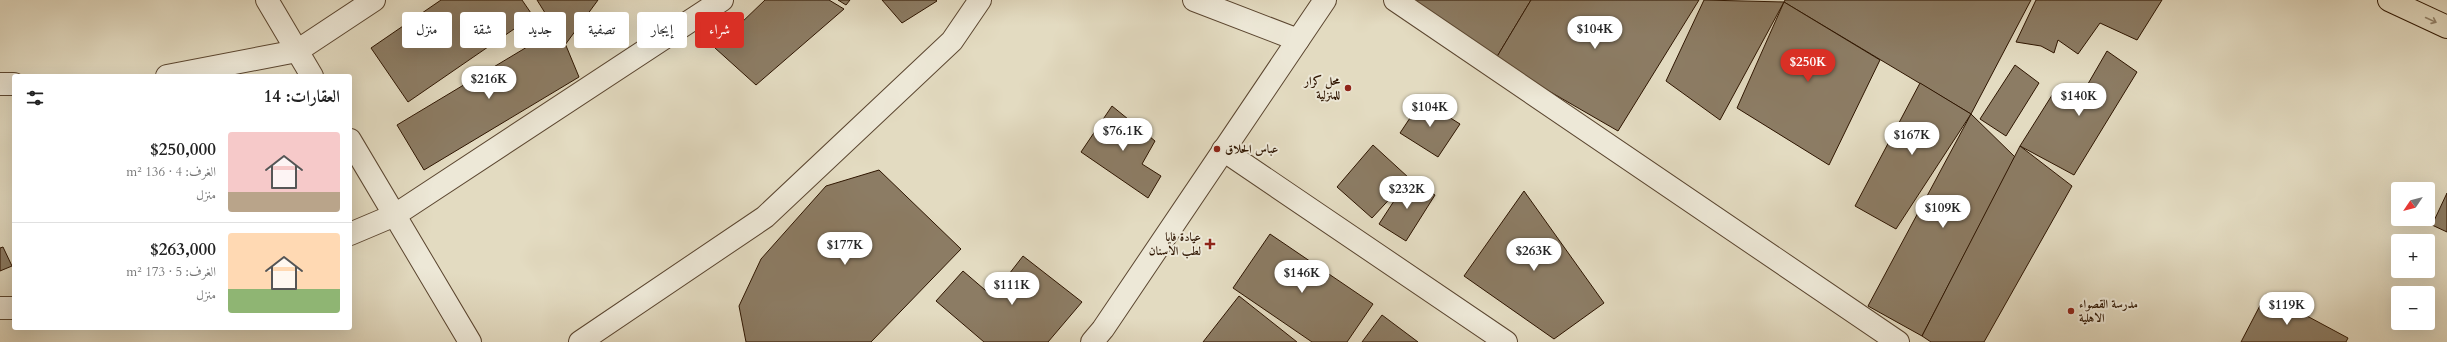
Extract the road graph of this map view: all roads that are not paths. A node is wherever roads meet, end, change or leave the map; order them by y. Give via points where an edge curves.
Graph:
1 (267, 0) edge
2 (374, 0) edge
3 (722, 0) edge
4 (980, 0) edge
5 (1194, 0) edge
6 (1325, 0) edge
7 (1395, 0) edge
8 (2389, 0) edge
9 (2447, 27) edge
10 (1298, 40) junction
11 (297, 51) junction
12 (176, 74) edge
13 (311, 74) edge
14 (0, 84) edge
15 (12, 84) edge
16 (352, 143) edge
17 (1222, 150) junction
18 (395, 215) junction
19 (352, 233) edge
20 (0, 308) edge
21 (12, 308) edge
22 (1104, 338) edge
23 (470, 342) edge
24 (580, 342) edge
25 (1506, 342) edge
26 (1898, 342) edge

1 - 11 street
2 - 11 street
3 - 18 street
4 - 24 street via 952,41 765,217
5 - 10 street
6 - 10 street
7 - 26 street
8 -> 9 highway
10 - 17 street
11 - 12 street
11 - 13 street
14 - 15 street
16 - 18 street
17 - 22 street
17 - 25 street
18 - 19 street
18 - 23 street
20 - 21 street

